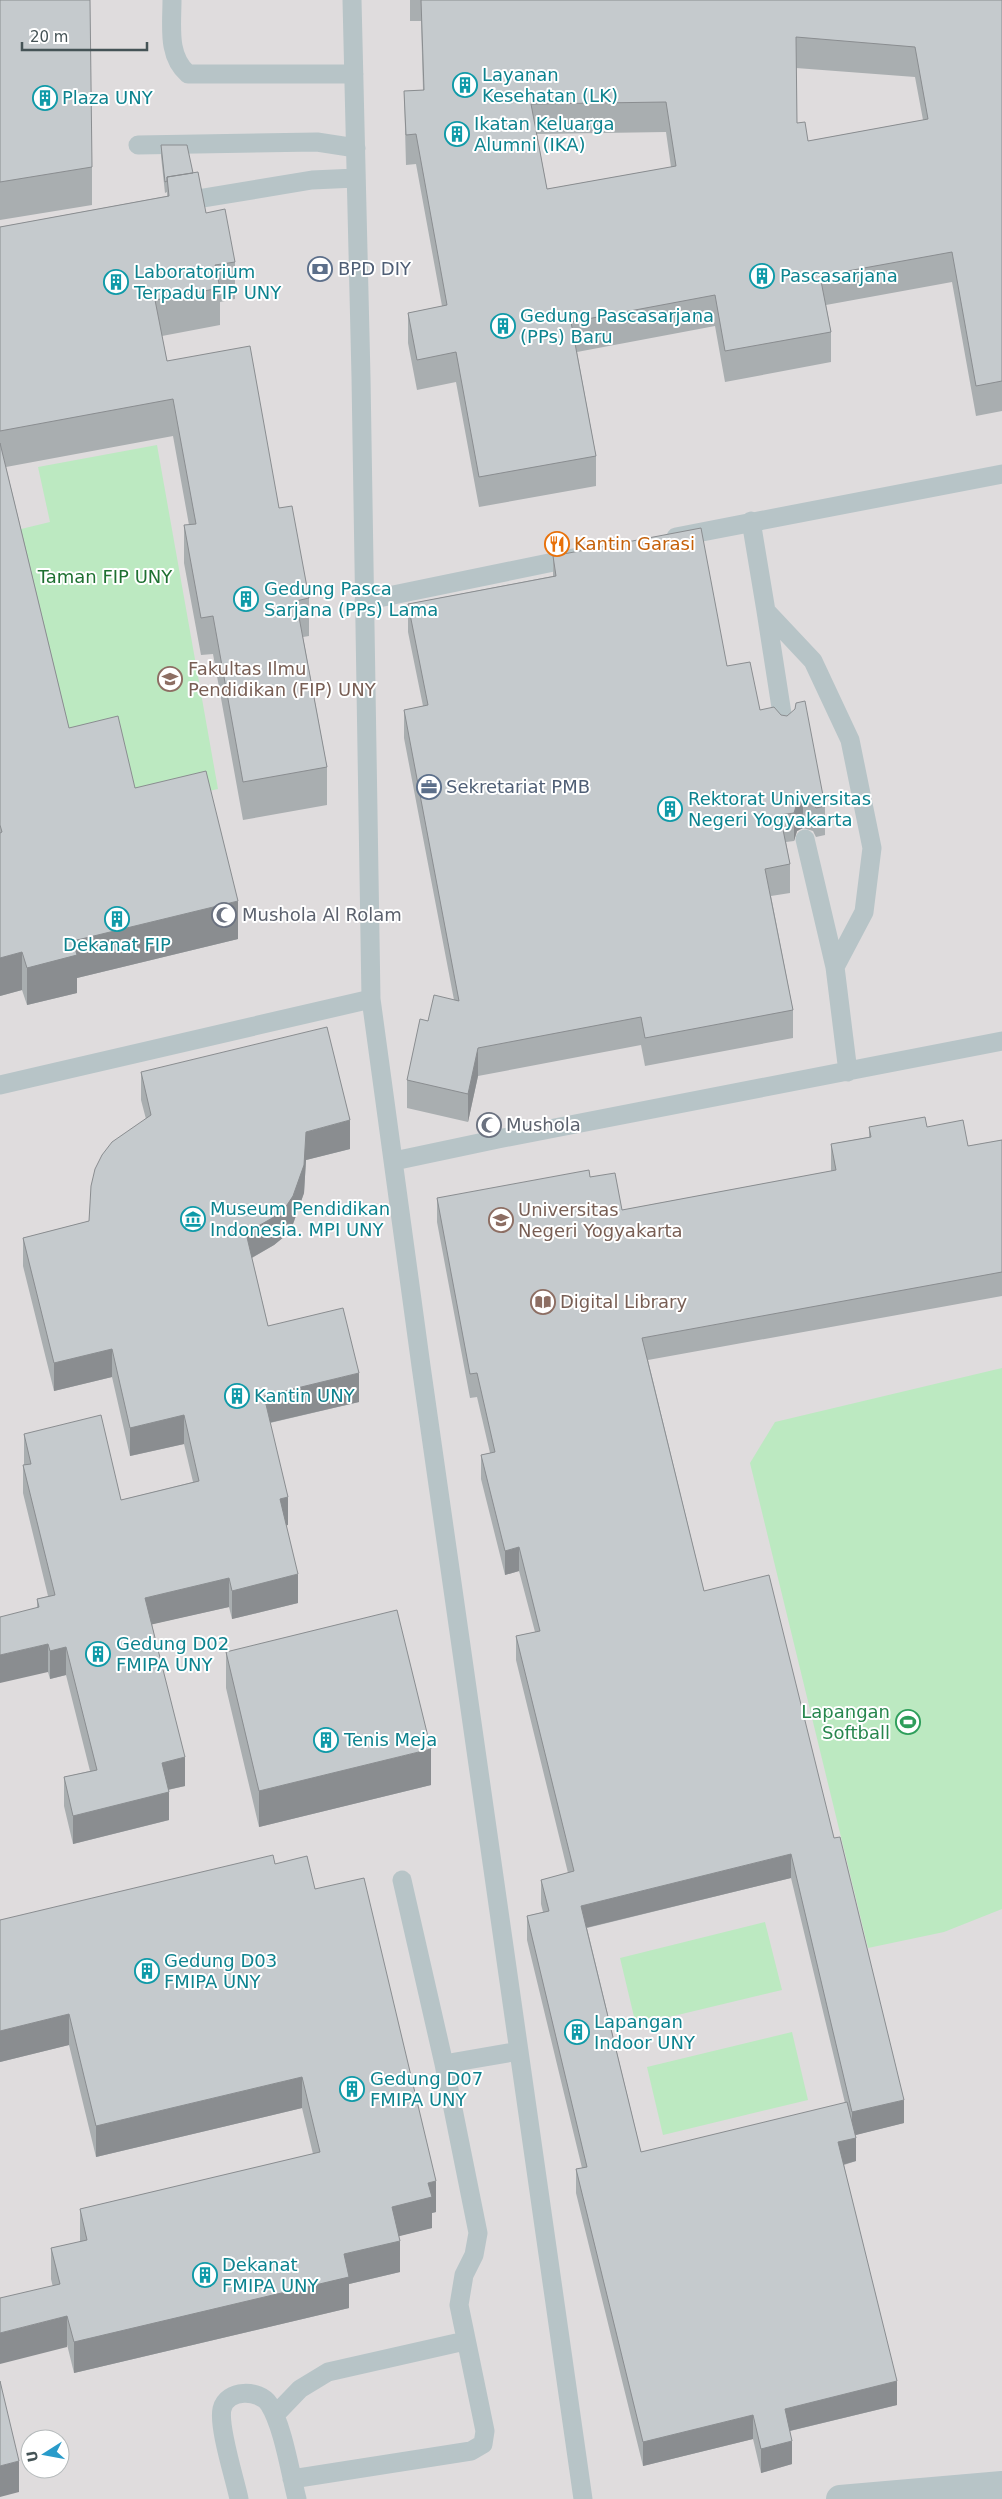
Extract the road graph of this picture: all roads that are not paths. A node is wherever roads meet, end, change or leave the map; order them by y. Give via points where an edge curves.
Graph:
1 (172, 0) edge
2 (352, 0) edge
3 (354, 74) junction
4 (138, 145) dead end
5 (356, 148) junction
6 (356, 178) junction
7 (166, 204) edge
8 (1002, 474) edge
9 (751, 521) junction
10 (655, 541) edge
11 (597, 553) edge
12 (364, 601) junction
13 (766, 611) junction
14 (786, 733) edge
15 (804, 839) dead end
16 (835, 967) junction
17 (371, 999) junction
18 (1002, 1041) edge
19 (848, 1072) junction
20 (0, 1085) edge
21 (394, 1161) junction
22 (402, 1880) dead end
23 (519, 2050) junction
24 (444, 2064) junction
25 (465, 2341) junction
26 (275, 2415) junction
27 (292, 2478) junction
28 (1002, 2485) edge
29 (239, 2499) edge
30 (297, 2499) edge
31 (583, 2499) edge
32 (840, 2499) edge

1 - 3 lane via 172,50 178,66 188,74
2 - 3 lane
3 - 5 lane
4 - 5 lane via 317,142
5 - 6 lane
6 - 7 lane via 312,180
6 - 12 lane
8 - 9 lane
9 - 10 lane
9 - 13 lane
11 - 12 lane
12 - 17 lane
13 - 14 lane
13 - 16 lane via 813,661 850,740 872,848 864,912
15 - 16 lane
16 - 19 lane
17 - 20 lane
17 - 21 lane
18 - 19 lane
19 - 21 lane
21 - 23 lane via 420,1366
22 - 24 lane
23 - 24 lane
23 - 31 lane
24 - 25 lane via 478,2233 474,2255 464,2274 459,2305
25 - 26 lane via 328,2372 300,2389
25 - 27 lane via 485,2431 483,2444 471,2451
26 - 27 lane
26 - 29 lane via 267,2402 254,2393 230,2398 222,2408 222,2426
27 - 30 lane
28 - 32 street

